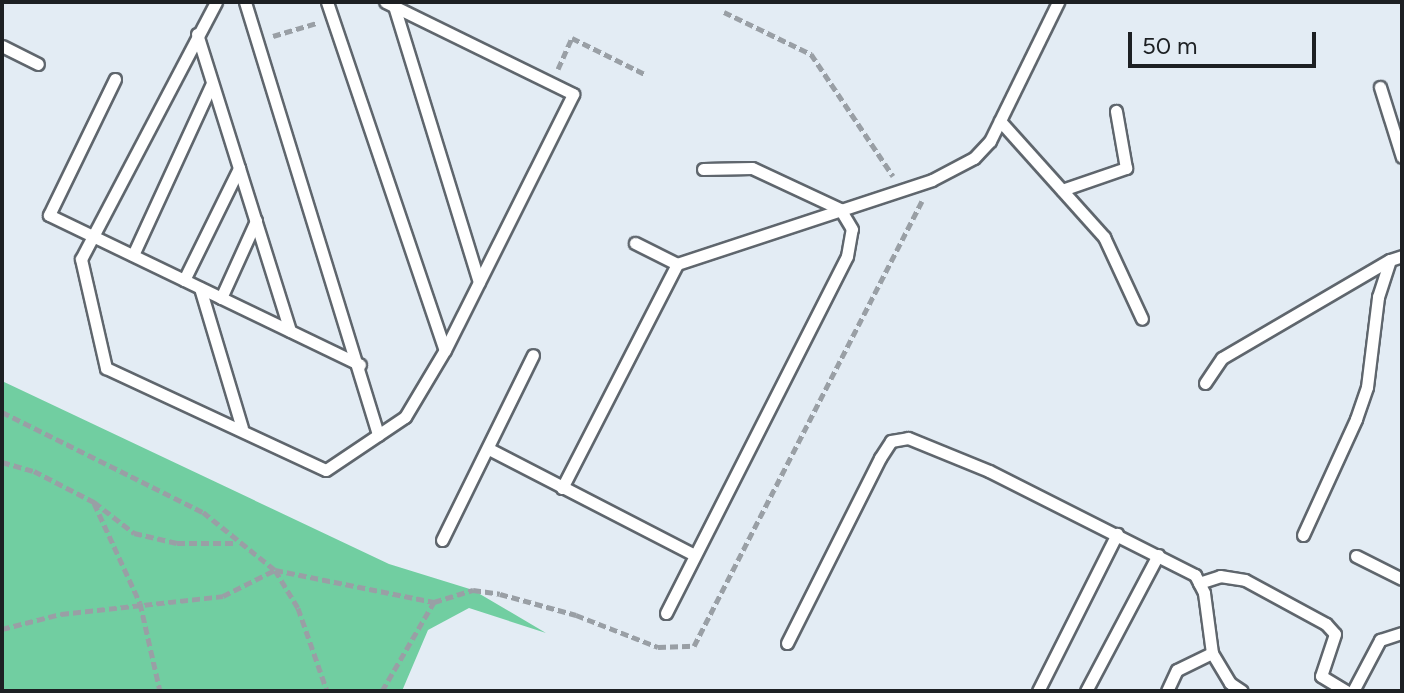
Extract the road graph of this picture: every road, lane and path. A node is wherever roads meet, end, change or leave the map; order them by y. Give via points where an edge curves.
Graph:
1 (216, 2) edge
2 (245, 2) edge
3 (1058, 2) edge
4 (327, 4) edge
5 (390, 4) edge
6 (724, 12) dead end
7 (197, 34) junction
8 (257, 40) junction
9 (2, 46) edge
10 (38, 64) dead end
11 (645, 74) dead end
12 (115, 79) dead end
13 (212, 83) junction
14 (551, 85) junction
15 (1380, 87) dead end
16 (1116, 111) dead end
17 (1000, 121) junction
18 (1402, 157) edge
19 (239, 168) junction
20 (703, 169) dead end
21 (1062, 190) junction
22 (903, 191) junction
23 (840, 209) junction
24 (256, 221) junction
25 (91, 235) junction
26 (635, 243) dead end
27 (133, 255) junction
28 (1402, 256) edge
29 (1390, 260) junction
30 (677, 264) junction
31 (184, 280) junction
32 (479, 282) junction
33 (200, 288) junction
34 (221, 298) junction
35 (1142, 319) dead end
36 (290, 331) junction
37 (445, 350) junction
38 (533, 355) dead end
39 (360, 365) junction
40 (1205, 383) dead end
41 (2, 412) edge
42 (242, 428) junction
43 (378, 435) junction
44 (489, 449) junction
45 (2, 462) edge
46 (562, 488) junction
47 (94, 502) junction
48 (1117, 534) junction
49 (1303, 535) dead end
50 (442, 540) dead end
51 (236, 543) junction
52 (694, 555) junction
53 (1158, 555) junction
54 (1356, 556) dead end
55 (275, 570) junction
56 (1402, 579) edge
57 (1199, 583) junction
58 (140, 603) junction
59 (666, 613) dead end
60 (2, 629) edge
61 (1402, 633) edge
62 (787, 643) dead end
63 (1212, 653) junction
64 (160, 691) edge
65 (327, 691) edge
66 (382, 691) edge
67 (1038, 691) edge
68 (1086, 691) edge
69 (1167, 691) edge
70 (1242, 691) edge
71 (1346, 691) edge
72 (1353, 691) edge

1 - 7 lane
2 - 8 lane
3 - 17 lane
4 - 8 path via 317,24
4 - 37 lane
5 - 14 lane
5 - 32 lane
6 - 22 path via 811,54
7 - 13 lane
7 - 25 lane
8 - 39 lane
9 - 10 lane
11 - 14 path via 572,38
12 - 25 lane via 49,215
13 - 19 lane
13 - 27 lane
14 - 32 lane via 573,94
15 - 18 lane
16 - 21 lane via 1126,168
17 - 21 lane
17 - 22 lane via 974,158
19 - 24 lane
19 - 31 lane
20 - 23 lane via 752,168
21 - 35 lane via 1104,237
22 - 23 lane
23 - 30 lane
23 - 52 lane via 852,229 847,256
24 - 34 lane
24 - 36 lane
25 - 27 lane
25 - 42 lane via 81,259 106,368
26 - 30 lane
27 - 31 lane
28 - 29 lane
29 - 40 lane via 1222,358
29 - 49 lane via 1378,297 1367,387
30 - 46 lane
31 - 33 lane
32 - 37 lane
33 - 34 lane
33 - 42 lane
34 - 36 lane
36 - 39 lane
37 - 43 lane via 405,417
38 - 44 lane
39 - 43 lane
41 - 51 path via 203,512
42 - 43 lane via 326,470
44 - 46 lane
44 - 50 lane
45 - 47 path via 34,471
46 - 52 lane
47 - 51 path via 134,533 177,543
47 - 58 path
48 - 53 lane
48 - 62 lane via 908,438 891,441
48 - 67 lane
51 - 55 path
52 - 59 lane
53 - 57 lane via 1195,575
53 - 68 lane
54 - 56 lane
55 - 58 path via 223,596 163,606
55 - 65 path via 298,608
55 - 66 path via 434,602
57 - 63 lane
57 - 71 lane via 1220,576 1245,580 1326,624 1335,634 1321,676
58 - 60 path
58 - 64 path
61 - 72 lane via 1380,640
63 - 69 lane via 1177,670
63 - 70 lane via 1230,683

